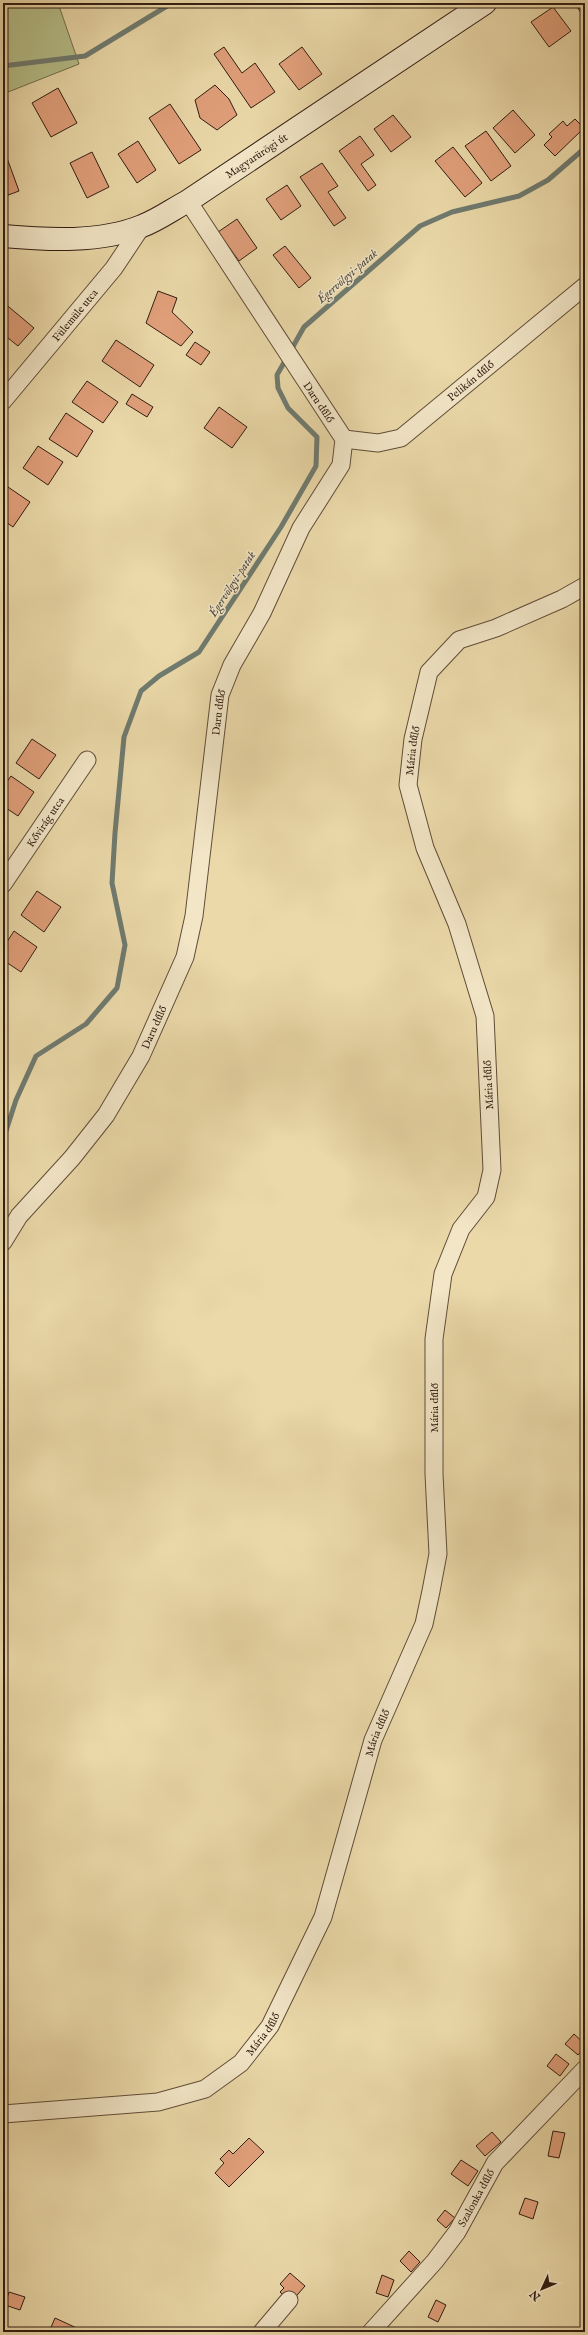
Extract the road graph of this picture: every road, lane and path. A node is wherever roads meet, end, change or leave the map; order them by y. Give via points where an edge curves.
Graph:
1 (485, 3) edge
2 (188, 201) junction
3 (142, 226) junction
4 (3, 236) edge
5 (585, 286) edge
6 (3, 401) edge
7 (344, 439) junction
8 (585, 586) edge
9 (86, 760) dead end
10 (3, 884) edge
11 (3, 1242) edge
12 (585, 2069) edge
13 (3, 2114) edge
14 (289, 2300) dead end
15 (262, 2332) edge
16 (371, 2332) edge

1 - 2 main road, Magyarürögi út
2 - 3 main road, Magyarürögi út
2 - 7 street, Daru dűlő
3 - 4 main road, Magyarürögi út via 103,236
3 - 6 street, Fülemüle utca via 114,268
5 - 7 street, Pelikán dűlő via 401,438 378,443
7 - 11 street, Daru dűlő via 341,465 301,528 262,613 232,665 220,695 194,916 185,957 141,1056 106,1116 19,1216
8 - 13 street, Mária dűlő via 504,625 459,640 429,672 413,739 408,785 425,848 457,924 485,1016 492,1170 486,1197 461,1229 443,1274 434,1339 434,1474 438,1554 424,1624 373,1740 323,1917 270,2026 241,2063 205,2089 158,2102
9 - 10 street, Kővirág utca
12 - 16 street, Szalonka dűlő via 495,2162 457,2232 435,2262
14 - 15 street

